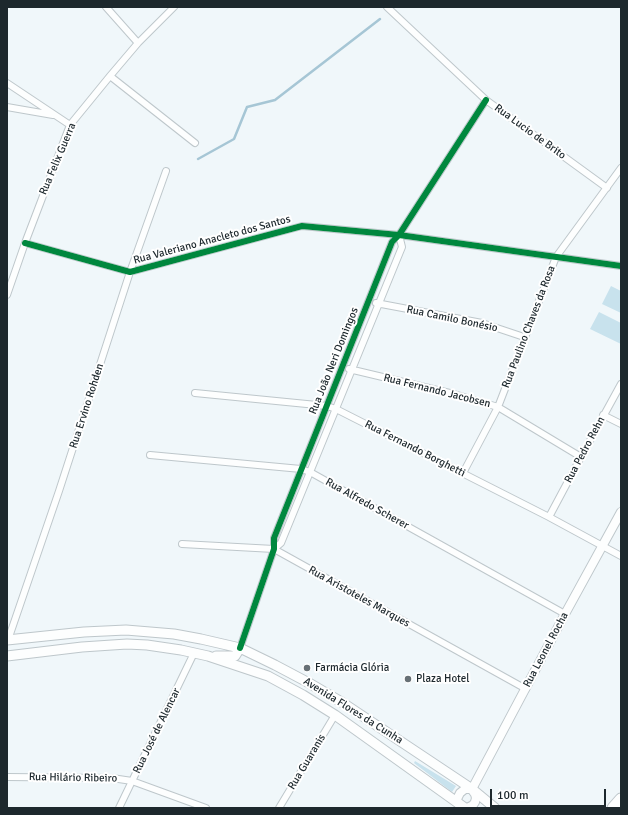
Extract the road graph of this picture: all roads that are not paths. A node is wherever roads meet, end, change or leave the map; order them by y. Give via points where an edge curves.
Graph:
1 (106, 7) edge
2 (174, 7) edge
3 (386, 7) edge
4 (138, 43) junction
5 (110, 76) junction
6 (7, 83) edge
7 (486, 100) junction
8 (7, 107) edge
9 (56, 116) junction
10 (70, 125) junction
11 (195, 143) dead end
12 (621, 168) edge
13 (166, 171) dead end
14 (607, 188) junction
15 (399, 235) junction
16 (25, 243) junction
17 (556, 257) junction
18 (621, 266) edge
19 (130, 272) junction
20 (9, 285) edge
21 (7, 295) edge
22 (369, 302) junction
23 (379, 303) junction
24 (524, 337) junction
25 (342, 368) junction
26 (352, 370) junction
27 (621, 384) edge
28 (195, 393) dead end
29 (327, 406) junction
30 (498, 407) junction
31 (336, 408) junction
32 (603, 415) junction
33 (621, 424) edge
34 (150, 455) dead end
35 (581, 457) junction
36 (302, 469) junction
37 (310, 472) junction
38 (463, 474) junction
39 (621, 512) edge
40 (550, 517) junction
41 (182, 544) dead end
42 (602, 546) junction
43 (274, 549) junction
44 (621, 556) edge
45 (565, 614) junction
46 (7, 640) edge
47 (216, 643) junction
48 (240, 648) junction
49 (194, 653) junction
50 (7, 656) edge
51 (208, 656) junction
52 (526, 689) junction
53 (335, 715) junction
54 (7, 777) edge
55 (132, 781) junction
56 (472, 789) junction
57 (621, 799) edge
58 (463, 806) edge
59 (120, 808) edge
60 (206, 808) edge
61 (279, 808) edge
62 (495, 808) edge
63 (613, 808) edge

1 - 4 street
2 - 4 street, Rua Felix Guerra
3 - 7 street, Rua Lucio de Brito
4 - 5 street, Rua Felix Guerra
5 - 10 street, Rua Felix Guerra
5 - 11 street
6 - 9 street
7 - 14 street, Rua Lucio de Brito
7 - 15 street, Rua João Neri Domingos
8 - 9 street
9 - 10 street
10 - 16 street, Rua Felix Guerra
12 - 14 street, Rua Paulino Chaves da Rosa
13 - 19 street, Rua Ervino Rohden
14 - 17 street, Rua Paulino Chaves da Rosa
15 - 17 street, Rua Valeriano Anacleto dos Santos
15 - 19 street, Rua Valeriano Anacleto dos Santos via 302,226
15 - 22 street, Rua João Neri Domingos via 392,242
15 - 23 street, Rua João Neri Domingos via 402,246
16 - 19 street, Rua Valeriano Anacleto dos Santos
16 - 20 street, Rua Felix Guerra
17 - 18 street, Rua Valeriano Anacleto dos Santos
17 - 24 street, Rua Paulino Chaves da Rosa
19 - 46 street, Rua Ervino Rohden via 59,491
20 - 21 street, Rua Felix Guerra
22 - 23 street, Rua Camilo Bonésio
22 - 25 street, Rua João Neri Domingos
23 - 24 street, Rua Camilo Bonésio via 482,323
23 - 26 street, Rua João Neri Domingos
24 - 30 street, Rua Paulino Chaves da Rosa
25 - 26 street, Rua Fernando Jacobsen
25 - 29 street, Rua João Neri Domingos
26 - 30 street, Rua Fernando Jacobsen
26 - 31 street, Rua João Neri Domingos
27 - 32 street, Rua Pedro Rehn
28 - 29 street, Rua Fernando Borghetti
29 - 31 street, Rua Fernando Borghetti
29 - 36 street, Rua João Neri Domingos
30 - 35 street, Rua Fernando Jacobsen
30 - 38 street, Rua Paulino Chaves da Rosa
31 - 37 street, Rua João Neri Domingos
31 - 38 street, Rua Fernando Borghetti
32 - 33 street
32 - 35 street, Rua Pedro Rehn
34 - 36 street, Rua Alfredo Scherer
35 - 40 street, Rua Pedro Rehn
36 - 37 street, Rua Alfredo Scherer
36 - 43 street, Rua João Neri Domingos via 274,538
37 - 43 street, Rua João Neri Domingos via 281,543
37 - 45 street, Rua Alfredo Scherer
38 - 40 street, Rua Fernando Borghetti
39 - 42 street, Rua Leonel Rocha
40 - 42 street, Rua Fernando Borghetti
41 - 43 street, Rua Aristoteles Marques
42 - 44 street, Rua Fernando Borghetti
42 - 45 street, Rua Leonel Rocha
43 - 48 street, Rua João Neri Domingos
43 - 52 street, Rua Aristoteles Marques
45 - 52 street, Rua Leonel Rocha
46 - 47 main road, Avenida Flores da Cunha via 126,630 174,634
47 - 48 main road, Avenida Flores da Cunha
47 - 49 main road via 198,643
48 - 51 main road via 235,656
48 - 56 main road, Avenida Flores da Cunha via 339,700
49 - 50 main road, Avenida Flores da Cunha via 127,644
49 - 51 main road, Avenida Flores da Cunha
49 - 55 street, Rua José de Alencar
51 - 53 main road, Avenida Flores da Cunha via 268,676
52 - 56 street, Rua Leonel Rocha
53 - 58 main road, Avenida Flores da Cunha
53 - 61 street, Rua Guaranis
54 - 55 street, Rua Hilário Ribeiro via 112,778
55 - 59 street, Rua José de Alencar
55 - 60 street, Rua Hilário Ribeiro
56 - 58 street via 476,798 473,805
56 - 58 street via 460,793 457,799
56 - 62 main road, Avenida Flores da Cunha
57 - 63 highway

